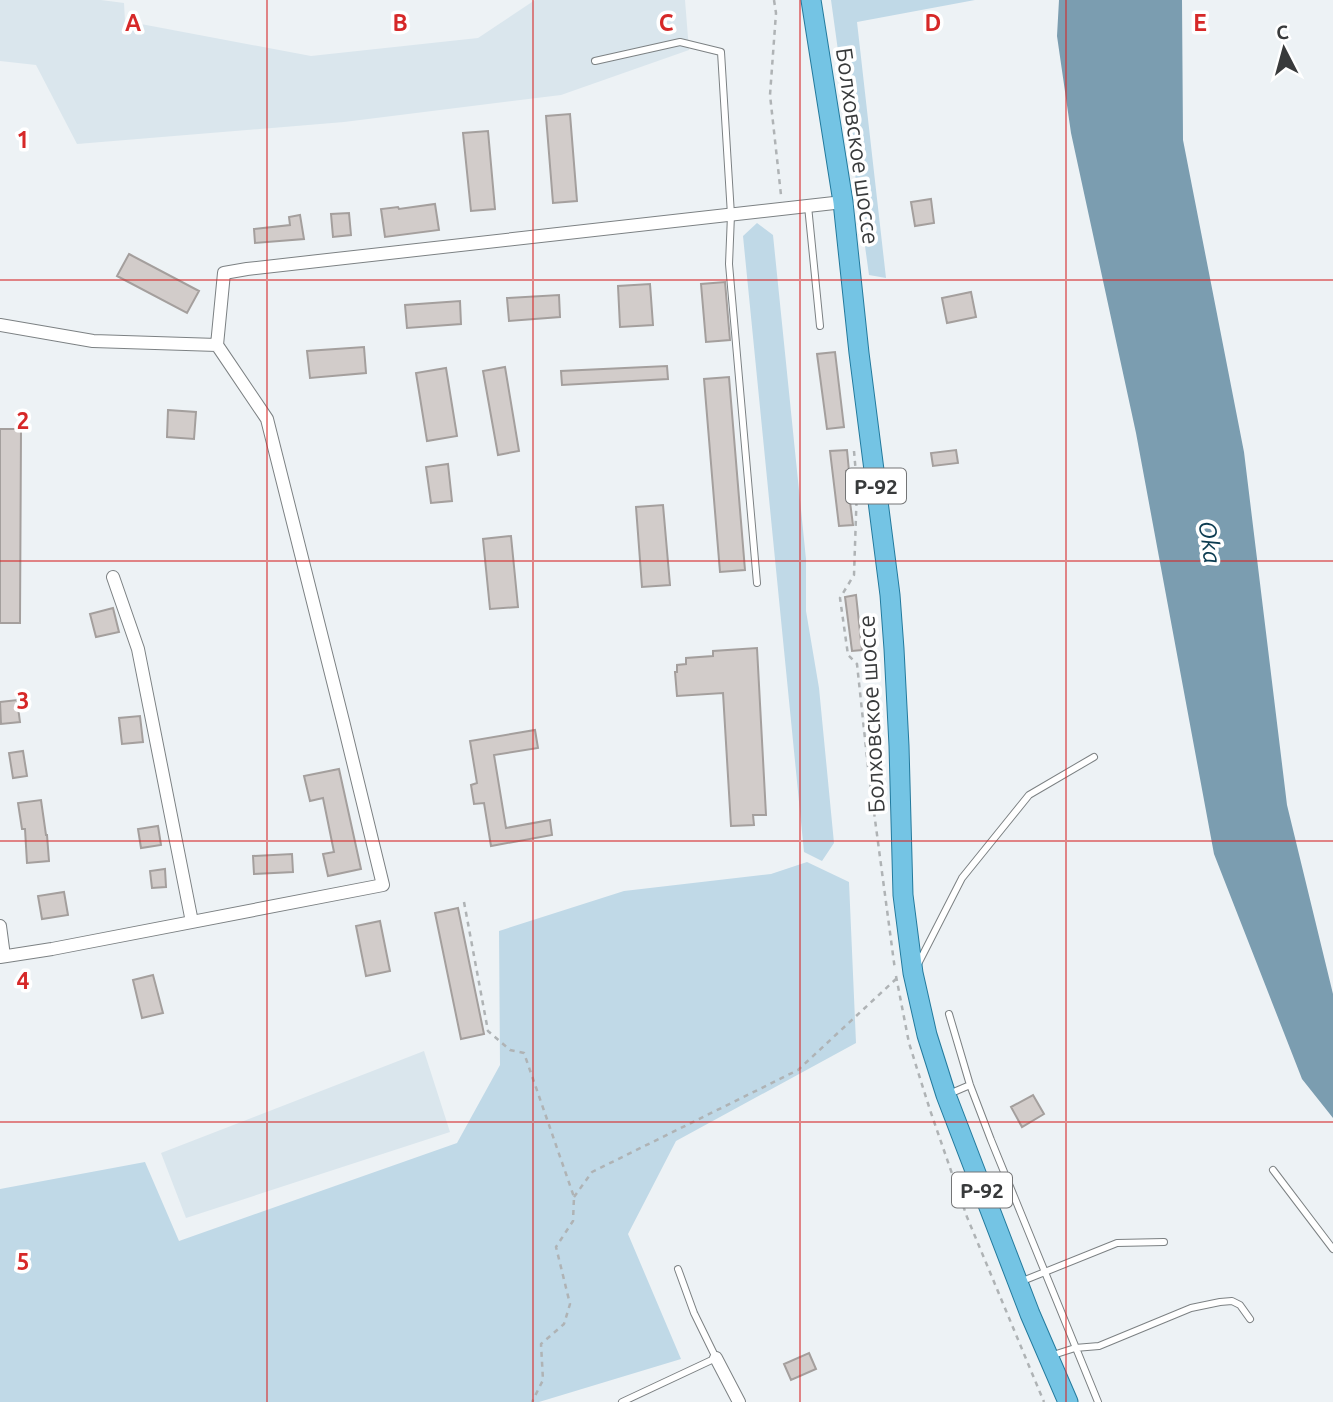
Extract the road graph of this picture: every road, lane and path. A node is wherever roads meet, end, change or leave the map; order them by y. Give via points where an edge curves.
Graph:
1 (774, 0) edge
2 (811, 0) edge
3 (594, 61) dead end
4 (843, 202) junction
5 (808, 206) junction
6 (783, 209) junction
7 (732, 215) junction
8 (0, 326) edge
9 (820, 326) dead end
10 (217, 345) junction
11 (854, 447) dead end
12 (854, 575) dead end
13 (113, 577) dead end
14 (757, 583) dead end
15 (1094, 757) dead end
16 (464, 902) dead end
17 (192, 922) junction
18 (0, 926) edge
19 (2, 956) edge
20 (905, 976) junction
21 (949, 1014) dead end
22 (970, 1085) junction
23 (946, 1095) junction
24 (1273, 1170) dead end
25 (1007, 1177) junction
26 (981, 1188) junction
27 (574, 1197) junction
28 (1164, 1242) dead end
29 (1333, 1249) edge
30 (678, 1269) dead end
31 (1045, 1273) junction
32 (1018, 1283) junction
33 (1250, 1319) dead end
34 (1075, 1348) junction
35 (1048, 1356) junction
36 (716, 1358) junction
37 (532, 1402) edge
38 (622, 1402) edge
39 (739, 1402) edge
40 (1068, 1402) edge
41 (1098, 1402) edge

1 - 6 path via 770,95
2 - 4 main road, Болховское шоссе / Р-92
3 - 7 lane via 680,42 721,52
4 - 5 street
4 - 20 main road, Болховское шоссе / Р-92 via 890,595 907,935
5 - 6 street
5 - 9 lane
6 - 7 street
7 - 10 street via 224,273
7 - 14 lane via 729,264
8 - 10 street via 93,341
10 - 17 street via 267,419 383,885
11 - 12 path
13 - 17 street via 138,649
15 - 20 lane via 1029,795 961,878
16 - 27 path via 488,1031 510,1050 523,1053
17 - 19 street
18 - 19 street
20 - 23 main road, Болховское шоссе / Р-92
20 - 27 path via 798,1070 592,1172
21 - 22 lane
22 - 23 lane
22 - 25 lane
23 - 26 main road, Болховское шоссе / Р-92
24 - 29 lane
25 - 26 lane
25 - 31 lane
26 - 32 main road, Болховское шоссе / Р-92
27 - 37 path via 573,1221 556,1247 570,1304 564,1324 541,1344 543,1380
28 - 31 lane via 1116,1243
30 - 36 lane
31 - 32 lane
31 - 34 lane
32 - 35 main road, Болховское шоссе / Р-92
33 - 34 lane via 1240,1305 1220,1302 1191,1308 1098,1346
34 - 35 lane
34 - 41 lane
35 - 40 main road, Болховское шоссе / Р-92
36 - 38 lane
36 - 39 street

